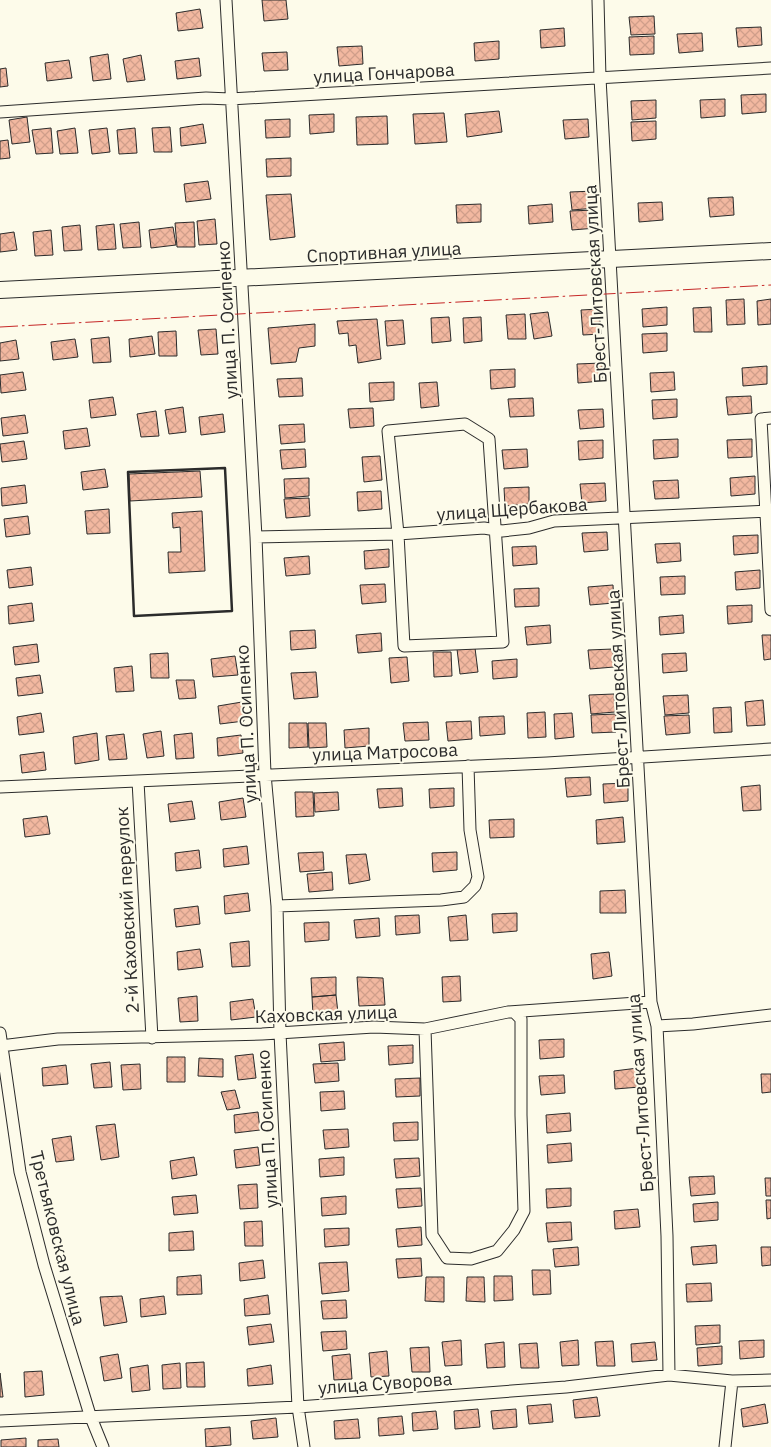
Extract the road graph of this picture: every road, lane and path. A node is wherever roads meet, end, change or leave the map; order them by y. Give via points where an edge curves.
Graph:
1 (226, 0) edge
2 (598, 0) edge
3 (771, 68) edge
4 (600, 78) junction
5 (230, 99) junction
6 (0, 112) edge
7 (771, 251) edge
8 (612, 259) junction
9 (243, 279) junction
10 (0, 290) edge
11 (771, 418) edge
12 (769, 511) edge
13 (626, 519) junction
14 (495, 530) junction
15 (398, 534) junction
16 (256, 537) junction
17 (771, 610) edge
18 (771, 749) edge
19 (639, 756) junction
20 (468, 766) junction
21 (265, 774) junction
22 (138, 781) junction
23 (0, 787) edge
24 (277, 906) junction
25 (651, 1002) junction
26 (514, 1012) junction
27 (771, 1015) edge
28 (657, 1026) junction
29 (424, 1029) junction
30 (0, 1033) edge
31 (280, 1033) junction
32 (152, 1038) junction
33 (0, 1046) edge
34 (669, 1375) junction
35 (771, 1380) edge
36 (732, 1381) junction
37 (298, 1407) junction
38 (90, 1415) junction
39 (0, 1421) edge
40 (104, 1447) edge
41 (304, 1447) edge
42 (725, 1447) edge

1 - 5 street, улица П. Осипенко
2 - 4 street, Брест-Литовская улица
3 - 4 street, улица Гончарова
4 - 5 street, улица Гончарова
4 - 8 street, Брест-Литовская улица
5 - 6 street, улица Гончарова
5 - 9 street, улица П. Осипенко
7 - 8 street, Спортивная улица
8 - 9 street, Спортивная улица
8 - 13 street, Брест-Литовская улица
9 - 10 street, Спортивная улица
9 - 16 street, улица П. Осипенко
11 - 12 street via 760,419
12 - 13 street, улица Щербакова
12 - 17 street
13 - 14 street, улица Щербакова via 554,521 529,528
13 - 19 street, Брест-Литовская улица
14 - 15 street, улица Щербакова
14 - 15 street via 489,440 466,424 388,431
14 - 15 street via 503,642 404,646
15 - 16 street, улица Щербакова
16 - 21 street, улица П. Осипенко
18 - 19 street, улица Матросова
19 - 20 street, улица Матросова
19 - 25 street, Брест-Литовская улица
20 - 21 street, улица Матросова
20 - 24 street via 470,830 478,877 470,893 442,900
21 - 22 street, улица Матросова
21 - 24 street, улица П. Осипенко
22 - 23 street, улица Матросова
22 - 32 street, 2-й Каховский переулок
24 - 31 street, улица П. Осипенко
25 - 26 street, Каховская улица
25 - 28 street, Брест-Литовская улица
26 - 29 street, Каховская улица
26 - 29 street via 521,1019 524,1211 497,1251 471,1259 447,1258 432,1235
27 - 28 street
28 - 34 street, Брест-Литовская улица via 667,1236
29 - 31 street, Каховская улица via 374,1027
30 - 33 street, Третьяковская улица
31 - 32 street, Каховская улица
31 - 37 street, улица П. Осипенко
32 - 33 street, Каховская улица via 58,1039
33 - 38 street, Третьяковская улица via 20,1172 44,1265
34 - 36 street, улица Суворова
34 - 37 street, улица Суворова via 566,1388
35 - 36 street, улица Суворова
36 - 42 street
37 - 38 street, улица Суворова
37 - 41 street, улица П. Осипенко
38 - 39 street, улица Суворова
38 - 40 street, Третьяковская улица

